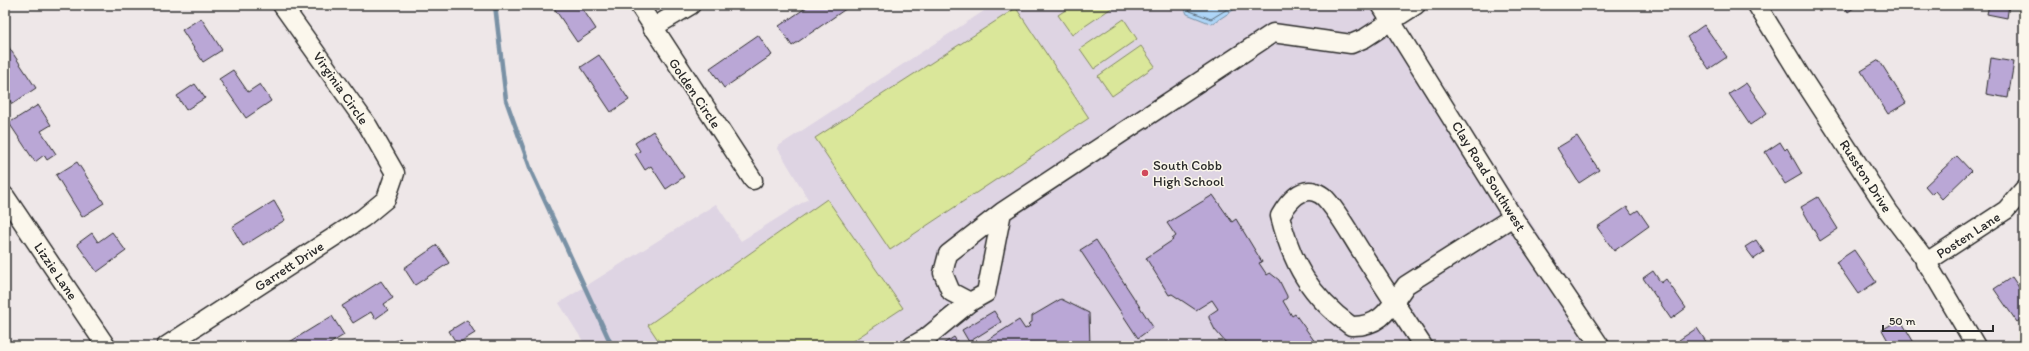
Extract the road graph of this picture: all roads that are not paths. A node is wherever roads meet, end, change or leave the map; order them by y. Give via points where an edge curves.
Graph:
1 (282, 5) edge
2 (638, 5) edge
3 (691, 5) edge
4 (1381, 5) edge
5 (1416, 5) edge
6 (1757, 5) edge
7 (1391, 21) junction
8 (652, 28) junction
9 (395, 173) joint
10 (753, 180) dead end
11 (2024, 189) edge
12 (5, 196) edge
13 (1002, 212) junction
14 (1513, 216) junction
15 (1925, 262) junction
16 (970, 302) junction
17 (1394, 302) junction
18 (106, 346) edge
19 (166, 346) edge
20 (912, 346) edge
21 (1423, 346) edge
22 (1600, 346) edge
23 (1976, 346) edge

1 - 9 street, Virginia Circle via 368,126
2 - 8 street, Golden Circle
3 - 8 street
4 - 7 street, Clay Road Southwest
5 - 7 street
6 - 15 street, Russton Drive via 1889,212
7 - 13 street via 1351,44 1273,33
7 - 14 street, Clay Road Southwest
8 - 10 street, Golden Circle
9 - 19 street, Garrett Drive via 386,199 363,218
11 - 15 street, Posten Lane via 2006,210
12 - 18 street, Lizzie Lane
13 - 16 street via 986,293
13 - 16 street via 948,254 943,273 951,292
14 - 17 street via 1406,285
14 - 22 street, Clay Road Southwest
15 - 23 street, Russton Drive
16 - 20 street via 926,338
17 - 17 street via 1325,197 1315,192 1304,191 1287,203 1280,216 1288,246 1306,281 1334,313 1351,326 1369,325 1382,318
17 - 21 street

